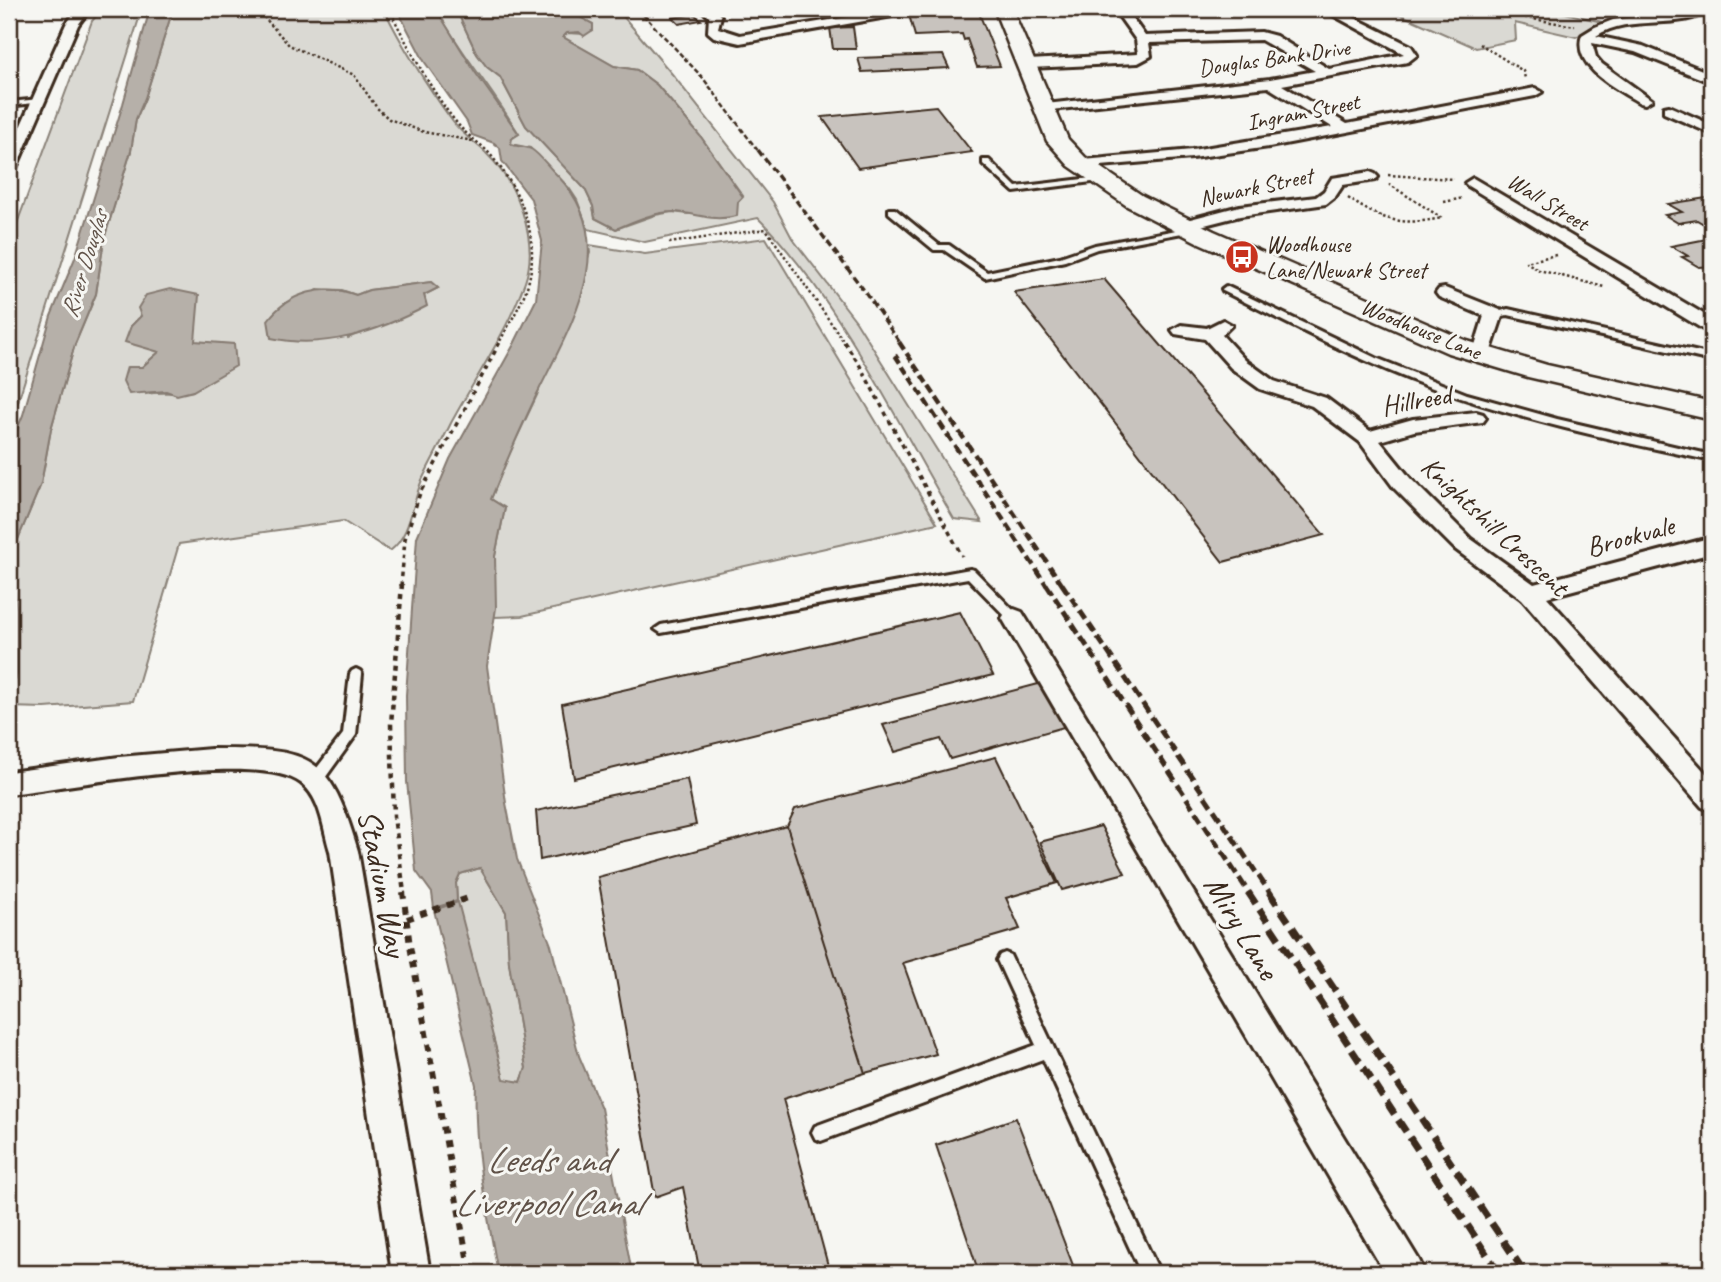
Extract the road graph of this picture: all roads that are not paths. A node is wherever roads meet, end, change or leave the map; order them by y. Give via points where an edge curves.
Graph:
1 (84, 9) edge
2 (707, 9) edge
3 (915, 9) edge
4 (1003, 9) edge
5 (1120, 9) edge
6 (1328, 9) edge
7 (1705, 9) edge
8 (1691, 15) junction
9 (1712, 22) edge
10 (1590, 34) junction
11 (1142, 40) junction
12 (1029, 64) junction
13 (1327, 73) junction
14 (1706, 75) edge
15 (1270, 83) junction
16 (1602, 85) dead end
17 (1621, 85) junction
18 (1535, 92) road end
19 (1645, 100) dead end
20 (40, 101) junction
21 (9, 104) edge
22 (1046, 108) junction
23 (1669, 110) dead end
24 (1711, 124) edge
25 (1343, 127) junction
26 (986, 162) dead end
27 (1078, 164) junction
28 (9, 165) edge
29 (1373, 177) road end
30 (1100, 179) junction
31 (1473, 183) road end
32 (892, 211) dead end
33 (1189, 227) junction
34 (1601, 260) junction
35 (1580, 264) dead end
36 (1226, 289) dead end
37 (1445, 293) dead end
38 (1494, 314) junction
39 (1712, 327) edge
40 (1181, 330) dead end
41 (1481, 355) junction
42 (1712, 358) edge
43 (1712, 411) edge
44 (1476, 418) dead end
45 (1367, 438) junction
46 (1712, 458) edge
47 (1705, 547) dead end
48 (1530, 593) junction
49 (1014, 618) joint
50 (661, 629) dead end
51 (356, 674) dead end
52 (315, 780) junction
53 (9, 783) edge
54 (1712, 799) edge
55 (1005, 960) dead end
56 (1045, 1050) junction
57 (821, 1132) dead end
58 (411, 1273) edge
59 (1151, 1273) edge
60 (1406, 1273) edge

1 - 20 street via 72,24
2 - 3 street via 715,16 712,29 740,39
4 - 12 main road, Woodhouse Lane
5 - 11 street
6 - 13 street, Douglas Bank Drive via 1411,55
7 - 8 street
8 - 9 street
8 - 10 street via 1638,19
10 - 14 street
10 - 17 street via 1585,45 1589,57
11 - 12 street via 1145,56 1138,59
11 - 13 street via 1261,36
12 - 22 main road, Woodhouse Lane
13 - 15 street, Douglas Bank Drive
15 - 22 street, Douglas Bank Drive
15 - 25 street
16 - 17 street
17 - 19 street
18 - 25 street, Ingram Street
20 - 21 lane
20 - 28 street
22 - 27 main road, Woodhouse Lane via 1058,141
23 - 24 street
25 - 27 street, Ingram Street via 1192,155
26 - 30 lane via 1014,190
27 - 30 main road, Woodhouse Lane
29 - 33 street, Newark Street via 1337,181 1320,201 1240,211
30 - 33 main road, Woodhouse Lane
31 - 34 street, Wall Street
32 - 33 lane via 937,248 946,247 985,275
33 - 41 main road, Woodhouse Lane
34 - 35 street, Wall Street
34 - 39 street, Wall Street
36 - 46 lane via 1359,354 1463,396
37 - 38 street
38 - 41 street
38 - 42 lane via 1508,312
40 - 45 street, Knightshill Crescent via 1218,329 1238,364 1267,385 1319,402
41 - 43 main road, Woodhouse Lane
44 - 45 street, Hillreed via 1413,425
45 - 48 street, Knightshill Crescent via 1402,483 1463,544
47 - 48 street, Brookvale
48 - 54 street, Knightshill Crescent
49 - 50 lane via 970,573
49 - 60 street, Miry Lane
51 - 52 lane via 349,735
52 - 53 street via 277,760 243,758
52 - 58 street, Stadium Way via 326,793 344,851
55 - 56 lane
56 - 57 lane
56 - 59 lane

